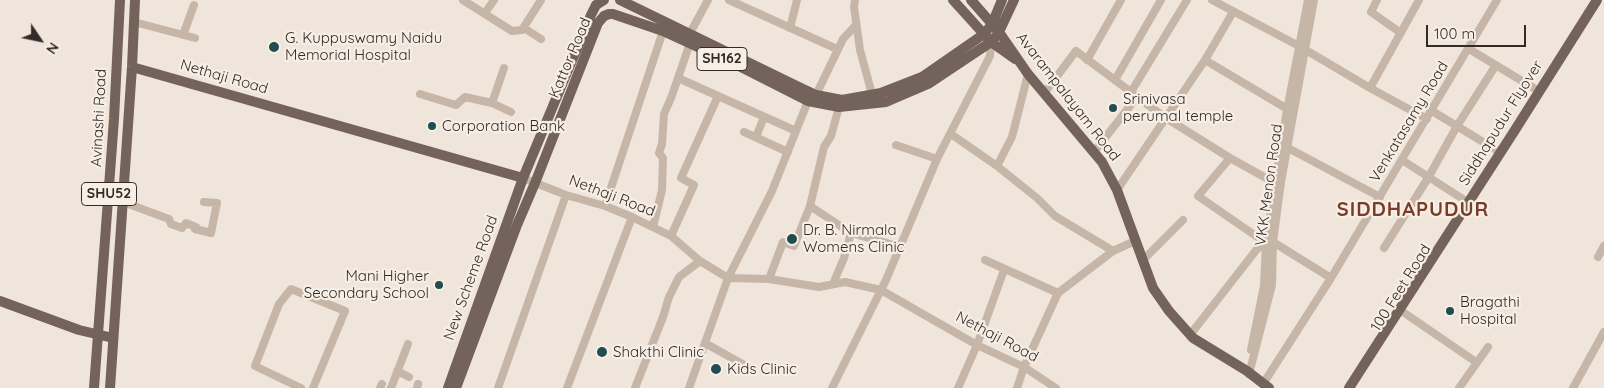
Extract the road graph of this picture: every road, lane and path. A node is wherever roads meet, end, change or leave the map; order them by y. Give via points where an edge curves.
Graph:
1 (120, 0) edge
2 (135, 0) edge
3 (463, 0) edge
4 (494, 0) edge
5 (542, 0) edge
6 (604, 0) edge
7 (620, 0) edge
8 (708, 0) edge
9 (729, 0) edge
10 (797, 0) edge
11 (855, 0) edge
12 (953, 0) edge
13 (971, 0) edge
14 (1002, 0) edge
15 (1014, 0) edge
16 (1121, 0) edge
17 (1161, 0) edge
18 (1187, 0) edge
19 (1212, 0) edge
20 (1308, 0) edge
21 (1314, 0) edge
22 (1377, 0) edge
23 (1419, 0) edge
24 (1497, 0) edge
25 (1597, 0) edge
26 (194, 5) dead end
27 (1233, 12) junction
28 (485, 13) junction
29 (134, 22) junction
30 (856, 25) junction
31 (524, 28) junction
32 (790, 28) junction
33 (996, 28) junction
34 (663, 31) junction
35 (1401, 33) junction
36 (184, 35) junction
37 (195, 38) dead end
38 (987, 38) junction
39 (541, 39) dead end
40 (689, 39) junction
41 (1302, 48) junction
42 (837, 49) junction
43 (1469, 49) junction
44 (1087, 60) junction
45 (1205, 60) junction
46 (1020, 62) junction
47 (1496, 64) junction
48 (132, 66) junction
49 (504, 68) dead end
50 (1028, 74) junction
51 (678, 78) junction
52 (1115, 80) junction
53 (1370, 88) junction
54 (1537, 90) junction
55 (1045, 92) junction
56 (420, 94) dead end
57 (1134, 94) junction
58 (718, 96) junction
59 (812, 98) junction
60 (873, 99) junction
61 (492, 103) junction
62 (839, 107) junction
63 (1290, 111) junction
64 (1432, 111) junction
65 (511, 112) dead end
66 (764, 117) junction
67 (1166, 118) junction
68 (1427, 119) junction
69 (1457, 126) junction
70 (796, 131) junction
71 (744, 132) dead end
72 (951, 134) junction
73 (756, 137) junction
74 (896, 145) dead end
75 (1288, 148) junction
76 (1498, 151) junction
77 (788, 152) junction
78 (1094, 152) junction
79 (1230, 158) junction
80 (937, 159) junction
81 (1402, 160) junction
82 (997, 166) junction
83 (523, 178) junction
84 (1428, 178) junction
85 (536, 183) junction
86 (1274, 184) junction
87 (1117, 190) junction
88 (566, 195) junction
89 (1380, 198) junction
90 (1466, 200) junction
91 (123, 202) junction
92 (204, 202) dead end
93 (604, 206) junction
94 (810, 206) junction
95 (632, 217) junction
96 (1183, 220) dead end
97 (653, 227) junction
98 (851, 233) junction
99 (671, 236) junction
100 (1134, 241) junction
101 (1269, 243) junction
102 (1604, 246) edge
103 (901, 247) junction
104 (1384, 248) dead end
105 (1113, 251) junction
106 (1598, 257) dead end
107 (985, 260) dead end
108 (700, 261) junction
109 (1142, 261) junction
110 (1004, 270) junction
111 (728, 278) junction
112 (1331, 278) junction
113 (769, 279) junction
114 (833, 284) junction
115 (881, 290) junction
116 (1058, 293) junction
117 (0, 301) edge
118 (1403, 312) junction
119 (98, 324) junction
120 (114, 326) junction
121 (1604, 332) edge
122 (1190, 334) junction
123 (97, 335) junction
124 (114, 338) junction
125 (705, 343) junction
126 (408, 344) dead end
127 (977, 345) junction
128 (1488, 346) dead end
129 (1476, 362) junction
130 (1024, 367) junction
131 (753, 370) dead end
132 (397, 371) junction
133 (1248, 373) junction
134 (410, 377) dead end
135 (1266, 386) edge
136 (94, 388) edge
137 (110, 388) edge
138 (301, 388) edge
139 (313, 388) edge
140 (391, 388) edge
141 (448, 388) edge
142 (456, 388) edge
143 (498, 388) edge
144 (567, 388) edge
145 (635, 388) edge
146 (689, 388) edge
147 (832, 388) edge
148 (958, 388) edge
149 (1017, 388) edge
150 (1056, 388) edge
151 (1348, 388) edge
152 (1354, 388) edge
153 (1459, 388) edge
154 (1573, 388) edge

1 - 119 main road, Avinashi Road / SHU52
2 - 29 main road, Avinashi Road / SHU52
3 - 28 street
4 - 28 street
5 - 31 street
6 - 83 main road, Kattor Road via 596,5 591,15
7 - 40 main road, Kattor Road / SH162
8 - 40 street
9 - 32 street
10 - 32 street
11 - 30 street
12 - 38 main road
13 - 33 main road, Avarampalayam Road
14 - 33 main road, SH162
15 - 33 main road, SH162
16 - 44 street
17 - 52 street
18 - 57 street
19 - 27 street
20 - 41 street, VKK Menon Road
21 - 41 street, VKK Menon Road
22 - 35 street via 1371,12
23 - 35 street
24 - 43 street, Venkatasamy Road
25 - 54 main road
25 - 118 main road, 100 Feet Road
25 - 151 main road, Siddhapudur Flyover
26 - 36 street
27 - 41 street
27 - 45 street
28 - 31 street via 512,31
29 - 36 street
29 - 48 main road, Avinashi Road / SHU52
30 - 42 street
30 - 60 street
31 - 39 street
32 - 42 street
33 - 38 main road, Kattor Road / SH162
33 - 46 main road, Avarampalayam Road
34 - 40 main road, Kattor Road / SH162
34 - 85 main road, Kattor Road / SH162 via 613,14 604,16 598,23
34 - 93 street
35 - 53 street
36 - 37 street
38 - 46 main road
38 - 60 main road, Kattor Road / SH162 via 922,77
38 - 72 street via 990,56
40 - 51 street
40 - 59 main road, Kattor Road / SH162
41 - 53 street
41 - 63 street, VKK Menon Road
42 - 59 street
43 - 47 street
43 - 64 street, Venkatasamy Road
44 - 52 street
44 - 55 street via 1076,51
45 - 63 street
45 - 67 street
46 - 50 main road, Avarampalayam Road
47 - 54 street
47 - 69 street
48 - 83 main road, Nethaji Road
48 - 91 main road, Avinashi Road / SHU52
49 - 61 street
50 - 55 main road, Avarampalayam Road
50 - 82 street via 1012,137
51 - 58 street
51 - 97 street via 664,114 659,153 663,158 662,190
52 - 57 street
53 - 68 street
54 - 76 main road
55 - 78 main road, Avarampalayam Road
56 - 61 street via 456,104 465,97
57 - 67 street
57 - 78 street
58 - 66 street
58 - 99 street via 681,178 694,185
59 - 60 main road, Kattor Road / SH162
59 - 62 main road, Kattor Road / SH162
59 - 70 street
60 - 62 main road, Kattor Road / SH162
61 - 65 street
62 - 94 street via 831,136 824,147
63 - 75 street, VKK Menon Road
63 - 86 street, VKK Menon Road
64 - 68 street, Venkatasamy Road
64 - 69 street
66 - 70 street
66 - 73 street
67 - 79 street
67 - 87 street
68 - 81 street, Venkatasamy Road
69 - 76 street
69 - 84 street
70 - 77 street
71 - 73 street
72 - 80 street
72 - 82 street
73 - 77 street
74 - 80 street
75 - 89 street
75 - 101 street, VKK Menon Road
76 - 90 main road
77 - 111 street
78 - 87 main road, Avarampalayam Road
79 - 86 street
79 - 101 street via 1198,196
80 - 103 street
81 - 84 street
81 - 89 street, Venkatasamy Road
82 - 105 street via 1055,216
83 - 85 street, Nethaji Road
83 - 141 main road, New Scheme Road
84 - 90 street
84 - 104 street
85 - 88 street, Nethaji Road
85 - 142 main road, New Scheme Road / SH162
86 - 101 street, VKK Menon Road
87 - 100 main road, Avarampalayam Road
88 - 93 street, Nethaji Road
88 - 143 street
89 - 112 street, Venkatasamy Road
90 - 151 main road
91 - 92 street via 170,219 171,224 182,228 186,223 211,233 216,204
91 - 120 main road, Avinashi Road / SHU52
93 - 95 street, Nethaji Road
94 - 98 street
94 - 113 street via 794,246 783,242
95 - 97 street, Nethaji Road
95 - 144 street
96 - 109 street
97 - 99 street, Nethaji Road
98 - 103 street
98 - 114 street
99 - 108 street, Nethaji Road
100 - 105 street
100 - 109 main road, Avarampalayam Road
101 - 112 street
101 - 122 street via 1257,249
101 - 133 street, VKK Menon Road
102 - 106 street
103 - 115 street
105 - 116 street
107 - 110 street
108 - 111 street, Nethaji Road
108 - 145 street via 679,277
109 - 122 main road, Avarampalayam Road via 1153,288
110 - 116 street
110 - 127 street
111 - 113 street, Nethaji Road
111 - 125 street
112 - 135 street, Venkatasamy Road
113 - 114 street, Nethaji Road via 819,287
114 - 115 street, Nethaji Road via 845,282
115 - 127 street, Nethaji Road
115 - 147 street
116 - 130 street
117 - 123 main road
118 - 129 street
118 - 152 main road, 100 Feet Road
119 - 120 main road
119 - 123 main road, Avinashi Road / SHU52
120 - 124 main road, Avinashi Road / SHU52
121 - 154 street
122 - 133 main road, Avarampalayam Road
123 - 124 main road
123 - 136 main road, Avinashi Road / SHU52
124 - 137 main road, Avinashi Road / SHU52
125 - 131 street
125 - 146 street
126 - 132 street
127 - 130 street, Nethaji Road
127 - 148 street
128 - 129 street
129 - 153 street
130 - 149 street
130 - 150 street, Nethaji Road
132 - 134 street
132 - 140 street
133 - 135 main road, Avarampalayam Road
138 - 139 street via 255,366 279,304 291,289 345,311

